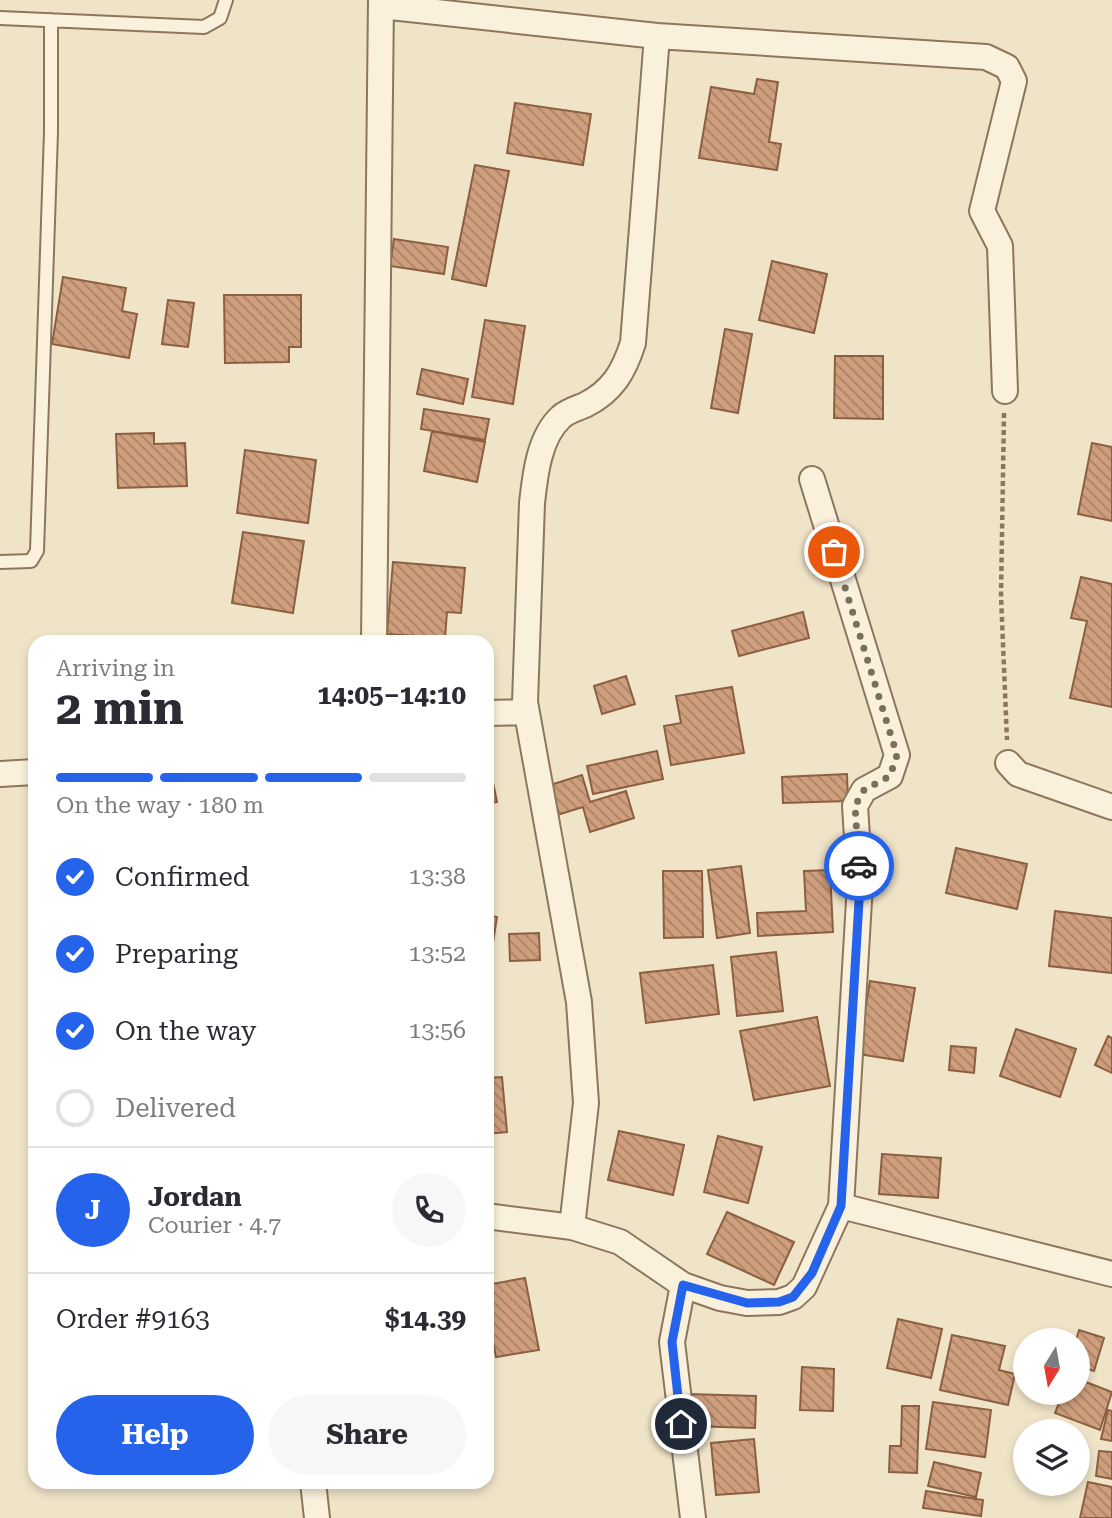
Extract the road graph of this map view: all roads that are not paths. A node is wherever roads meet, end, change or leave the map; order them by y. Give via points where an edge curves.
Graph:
1 (226, 0) edge
2 (381, 3) edge
3 (0, 18) edge
4 (51, 20) junction
5 (657, 36) junction
6 (1004, 391) road end
7 (812, 479) dead end
8 (0, 562) edge
9 (374, 635) edge
10 (526, 712) junction
11 (494, 713) edge
12 (1008, 763) road end
13 (28, 772) edge
14 (0, 774) edge
15 (1112, 807) edge
16 (841, 1206) junction
17 (494, 1217) edge
18 (572, 1227) junction
19 (1112, 1274) edge
20 (683, 1285) junction
21 (314, 1489) edge
22 (317, 1518) edge
23 (693, 1518) edge

1 - 4 lane via 220,18 204,27
2 - 5 street
2 - 9 street
3 - 4 lane
4 - 8 lane via 37,551 31,561
5 - 6 street via 986,57 1007,67 1014,81 982,211 1000,246
5 - 10 street via 633,343 616,382 603,395 562,415 549,432 535,477 524,652
7 - 16 street via 897,755 890,776 864,790 855,806 860,884
10 - 11 street
10 - 18 street via 579,1002 586,1103
12 - 15 street via 1029,779
13 - 14 street
16 - 19 street
16 - 20 street via 812,1273 793,1297 747,1303
17 - 18 street
18 - 20 street via 620,1242
20 - 23 street via 672,1342
21 - 22 street

